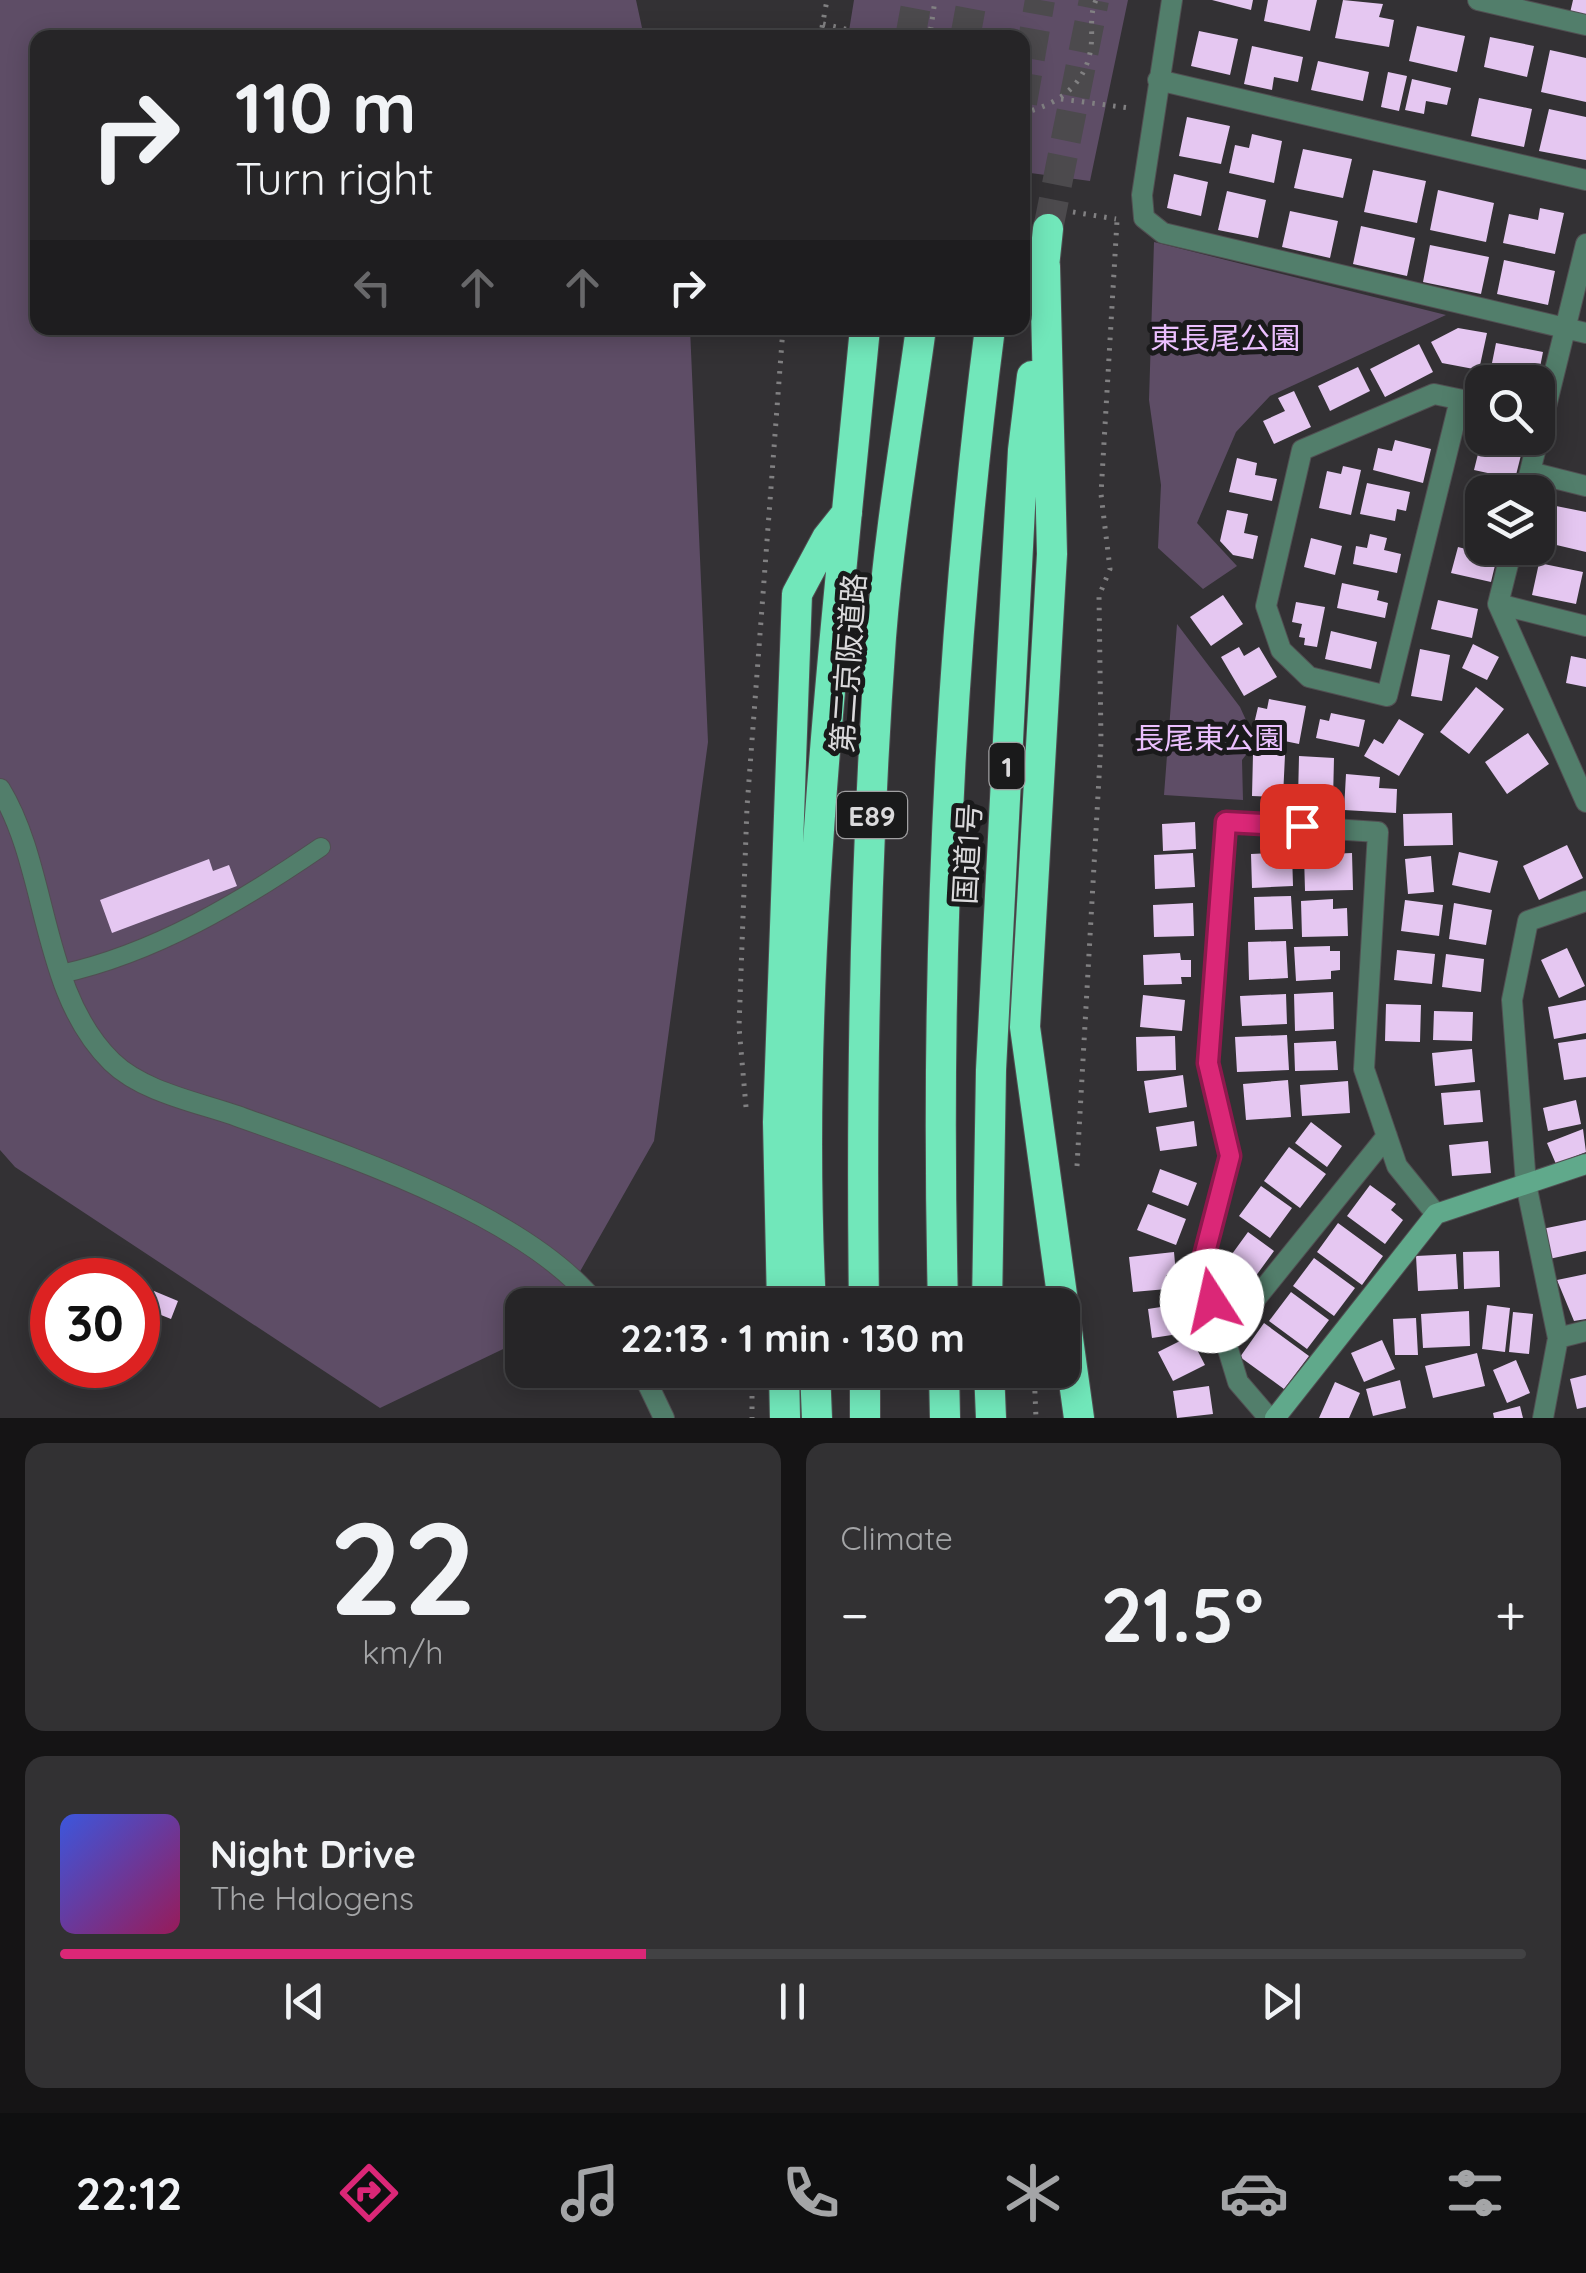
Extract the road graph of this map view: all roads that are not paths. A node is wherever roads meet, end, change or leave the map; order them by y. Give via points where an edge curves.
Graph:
1 (1172, 0) edge
2 (1478, 0) edge
3 (1586, 24) edge
4 (1158, 80) junction
5 (1586, 180) edge
6 (1054, 220) tunnel mouth
7 (1586, 244) edge
8 (1044, 266) junction
9 (1576, 330) edge
10 (864, 335) edge
11 (920, 335) edge
12 (989, 335) edge
13 (1555, 382) edge
14 (1460, 400) junction
15 (1465, 401) edge
16 (1555, 484) edge
17 (1586, 486) edge
18 (848, 512) junction
19 (1508, 565) edge
20 (1498, 604) junction
21 (1586, 626) edge
22 (0, 789) edge
23 (1586, 802) edge
24 (322, 846) dead end
25 (1586, 901) edge
26 (61, 974) junction
27 (1387, 1136) junction
28 (1586, 1164) edge
29 (1526, 1184) junction
30 (1436, 1214) junction
31 (578, 1288) edge
32 (782, 1288) edge
33 (811, 1288) edge
34 (864, 1288) edge
35 (943, 1288) edge
36 (987, 1288) edge
37 (1586, 1332) edge
38 (1224, 1338) junction
39 (1558, 1338) junction
40 (650, 1388) edge
41 (784, 1388) edge
42 (815, 1388) edge
43 (865, 1388) edge
44 (945, 1388) edge
45 (990, 1388) edge
46 (664, 1418) edge
47 (785, 1418) edge
48 (817, 1418) edge
49 (866, 1418) edge
50 (946, 1418) edge
51 (991, 1418) edge
52 (1079, 1418) edge
53 (1272, 1418) edge
54 (1543, 1418) edge

1 - 4 street
2 - 3 street
4 - 5 street
4 - 9 street via 1142,195 1144,218 1163,233
6 - 8 highway, 国道1号 / 1
7 - 9 street
8 - 36 highway, 国道1号 / 1 via 1023,450 991,1070
8 - 52 highway via 1052,554 1026,1027
9 - 13 street
10 - 18 highway
11 - 34 highway, 第二京阪道路 / E89 via 882,634 867,903
12 - 35 highway, E89 via 958,622 942,905
14 - 14 street via 1434,394 1302,450 1266,606 1282,650 1309,677 1387,696
14 - 15 street
16 - 17 street
18 - 32 highway via 797,594 778,1122
18 - 33 highway via 819,803
19 - 20 street
20 - 21 street
20 - 23 street
22 - 26 street
24 - 26 lane via 235,906
25 - 29 street via 1528,921 1512,1000
26 - 31 street via 84,1032 115,1065 154,1088 338,1152 520,1235
27 - 30 street via 1397,1166
27 - 38 street
27 - 38 street via 1364,1069 1378,832 1226,822 1208,1063 1230,1156 1202,1264
28 - 29 street
29 - 30 street
29 - 39 street
30 - 53 street
37 - 39 street
38 - 53 street via 1238,1382
39 - 54 street
40 - 46 street
41 - 47 highway
42 - 48 highway
43 - 49 highway
44 - 50 highway
45 - 51 highway

